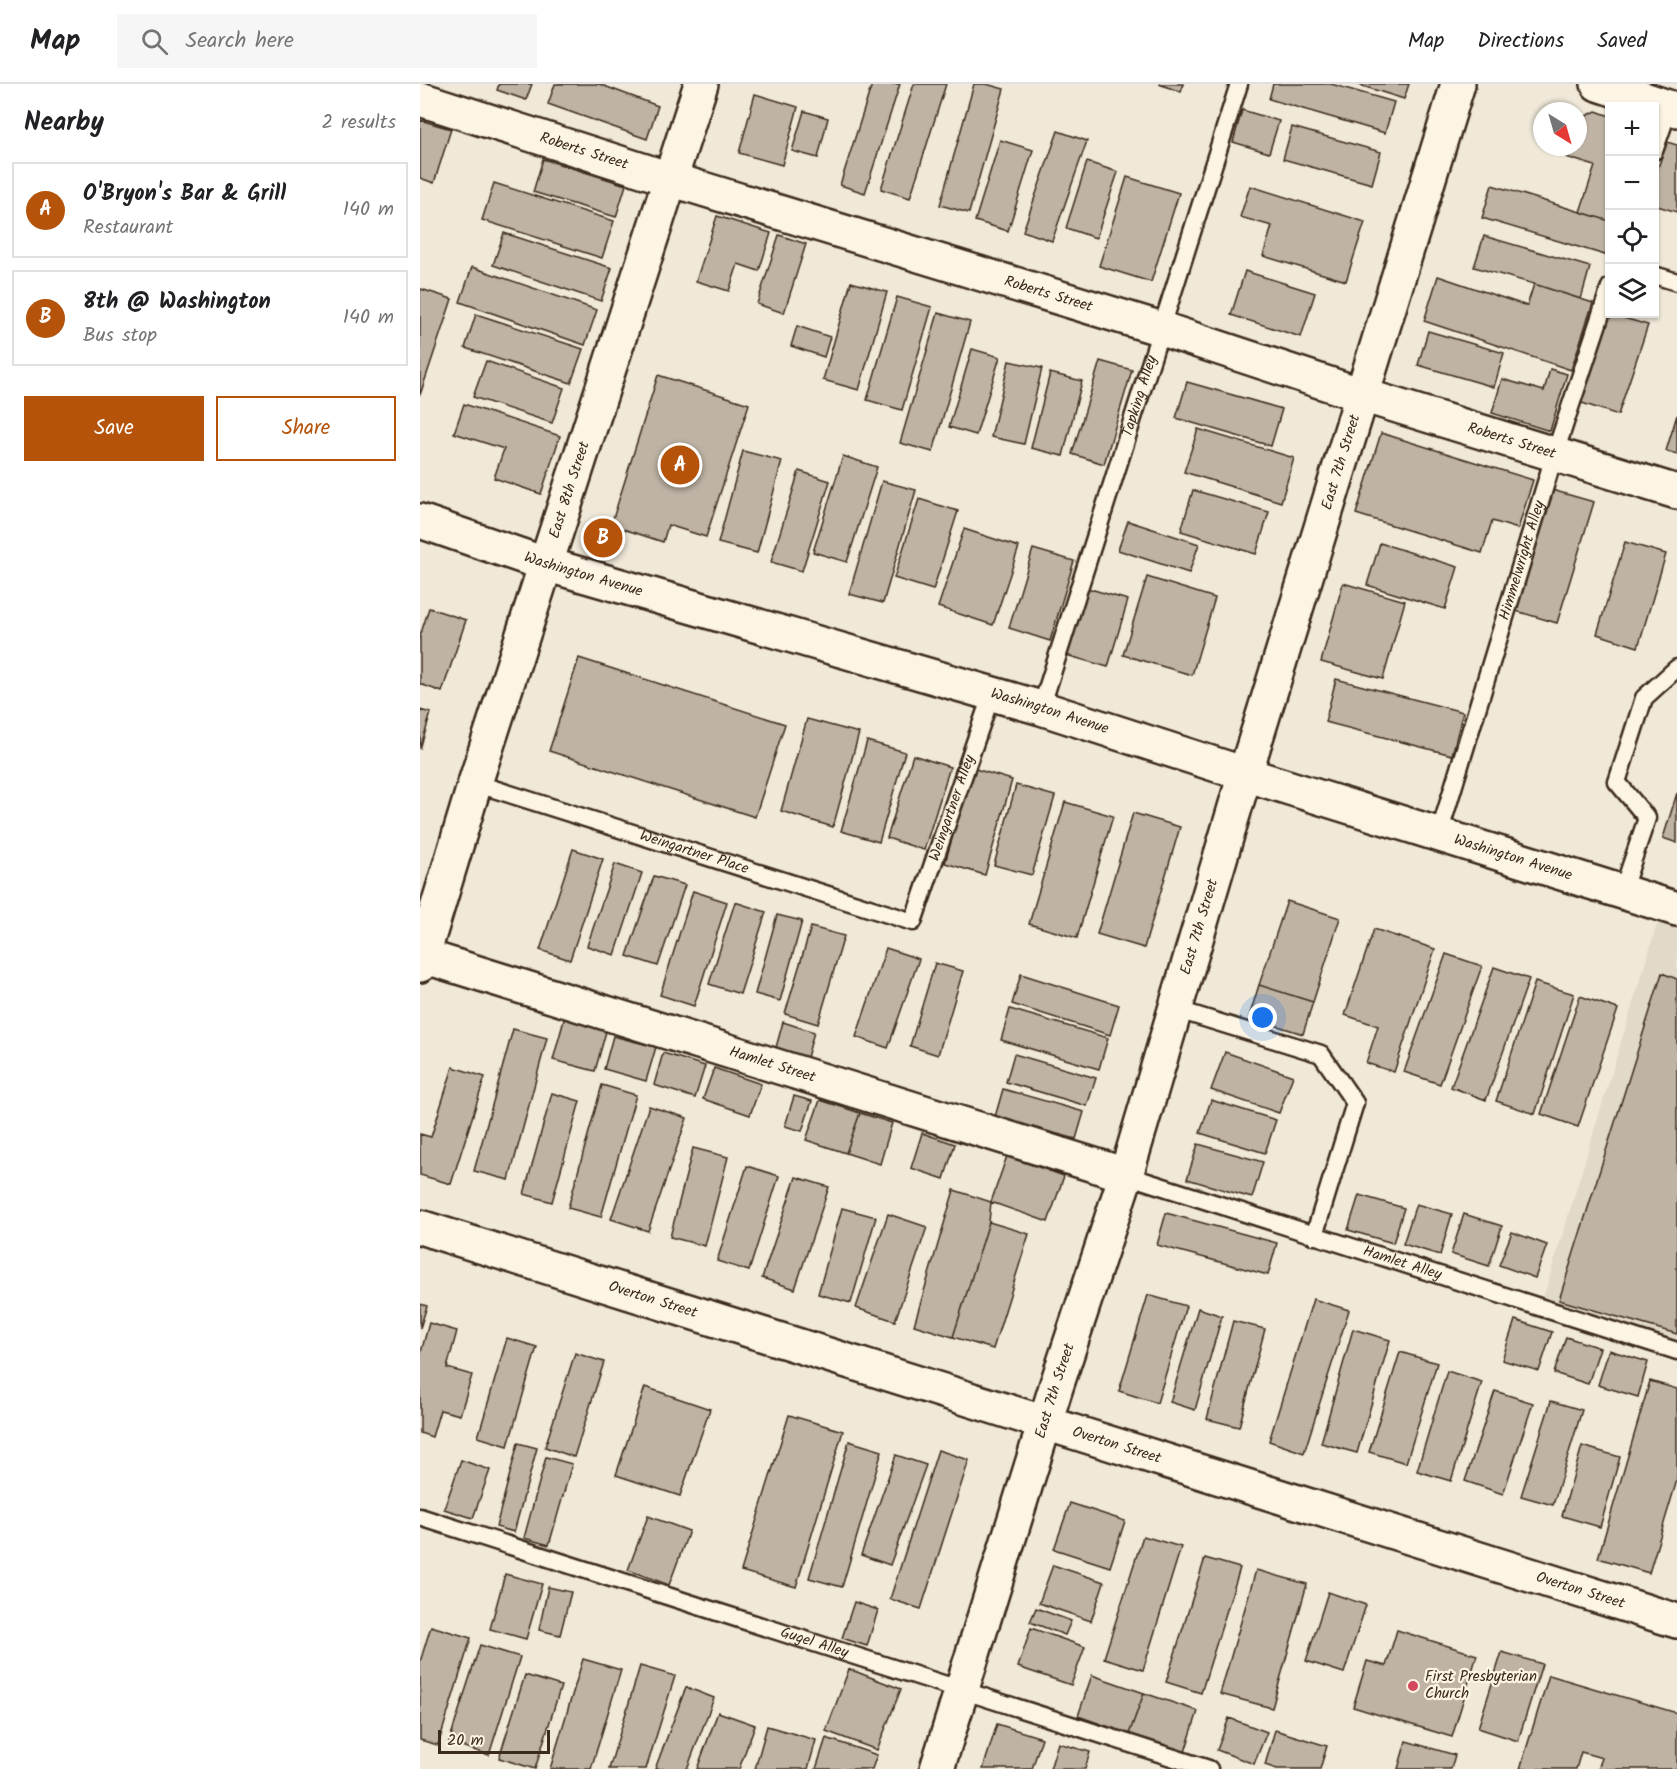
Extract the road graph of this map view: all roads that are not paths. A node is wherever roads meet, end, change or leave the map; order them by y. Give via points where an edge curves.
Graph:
1 (701, 84) edge
2 (1239, 84) edge
3 (1458, 84) edge
4 (1598, 84) edge
5 (420, 99) edge
6 (1673, 109) edge
7 (1659, 140) edge
8 (670, 179) junction
9 (1659, 277) edge
10 (1677, 282) edge
11 (1605, 302) edge
12 (1162, 329) junction
13 (1362, 396) junction
14 (1555, 453) junction
15 (1677, 492) edge
16 (420, 521) edge
17 (545, 564) junction
18 (1677, 668) edge
19 (992, 693) junction
20 (1041, 708) junction
21 (1245, 774) junction
22 (475, 783) junction
23 (1439, 834) junction
24 (1622, 892) junction
25 (1677, 909) edge
26 (913, 922) joint
27 (421, 959) edge
28 (1175, 1009) junction
29 (1126, 1175) junction
30 (420, 1227) edge
31 (1314, 1236) junction
32 (1677, 1352) edge
33 (1046, 1422) junction
34 (420, 1517) edge
35 (1677, 1620) edge
36 (962, 1690) junction
37 (937, 1769) edge
38 (1209, 1769) edge

1 - 8 street, East 8th Street
2 - 12 lane, Tapking Alley
3 - 13 street, East 7th Street
4 - 6 street
5 - 8 street, Roberts Street
6 - 7 lane
8 - 12 street, Roberts Street
8 - 17 street, East 8th Street
9 - 10 lane
11 - 14 lane, Himmelwright Alley
12 - 13 street, Roberts Street
12 - 20 lane, Tapking Alley
13 - 14 street, Roberts Street
13 - 21 street, East 7th Street
14 - 15 street, Roberts Street
14 - 23 lane, Himmelwright Alley
16 - 17 street, Washington Avenue
17 - 19 street, Washington Avenue
17 - 22 street, East 8th Street
18 - 24 lane via 1644,698 1617,782 1647,818
19 - 20 street, Washington Avenue
19 - 26 lane, Weingartner Alley
20 - 21 street, Washington Avenue
21 - 23 street, Washington Avenue
21 - 28 street, East 7th Street
22 - 26 lane, Weingartner Place
22 - 27 street, East 8th Street
23 - 24 street, Washington Avenue
24 - 25 street, Washington Avenue
27 - 29 street, Hamlet Street
28 - 29 street, East 7th Street
28 - 31 lane via 1321,1054 1355,1103
29 - 31 lane, Hamlet Alley
29 - 33 street, East 7th Street
30 - 33 street, Overton Street
31 - 32 lane, Hamlet Alley
33 - 35 street, Overton Street
33 - 36 street, East 7th Street
34 - 36 lane, Gugel Alley
36 - 37 street, East 7th Street
36 - 38 lane, Gugel Alley

